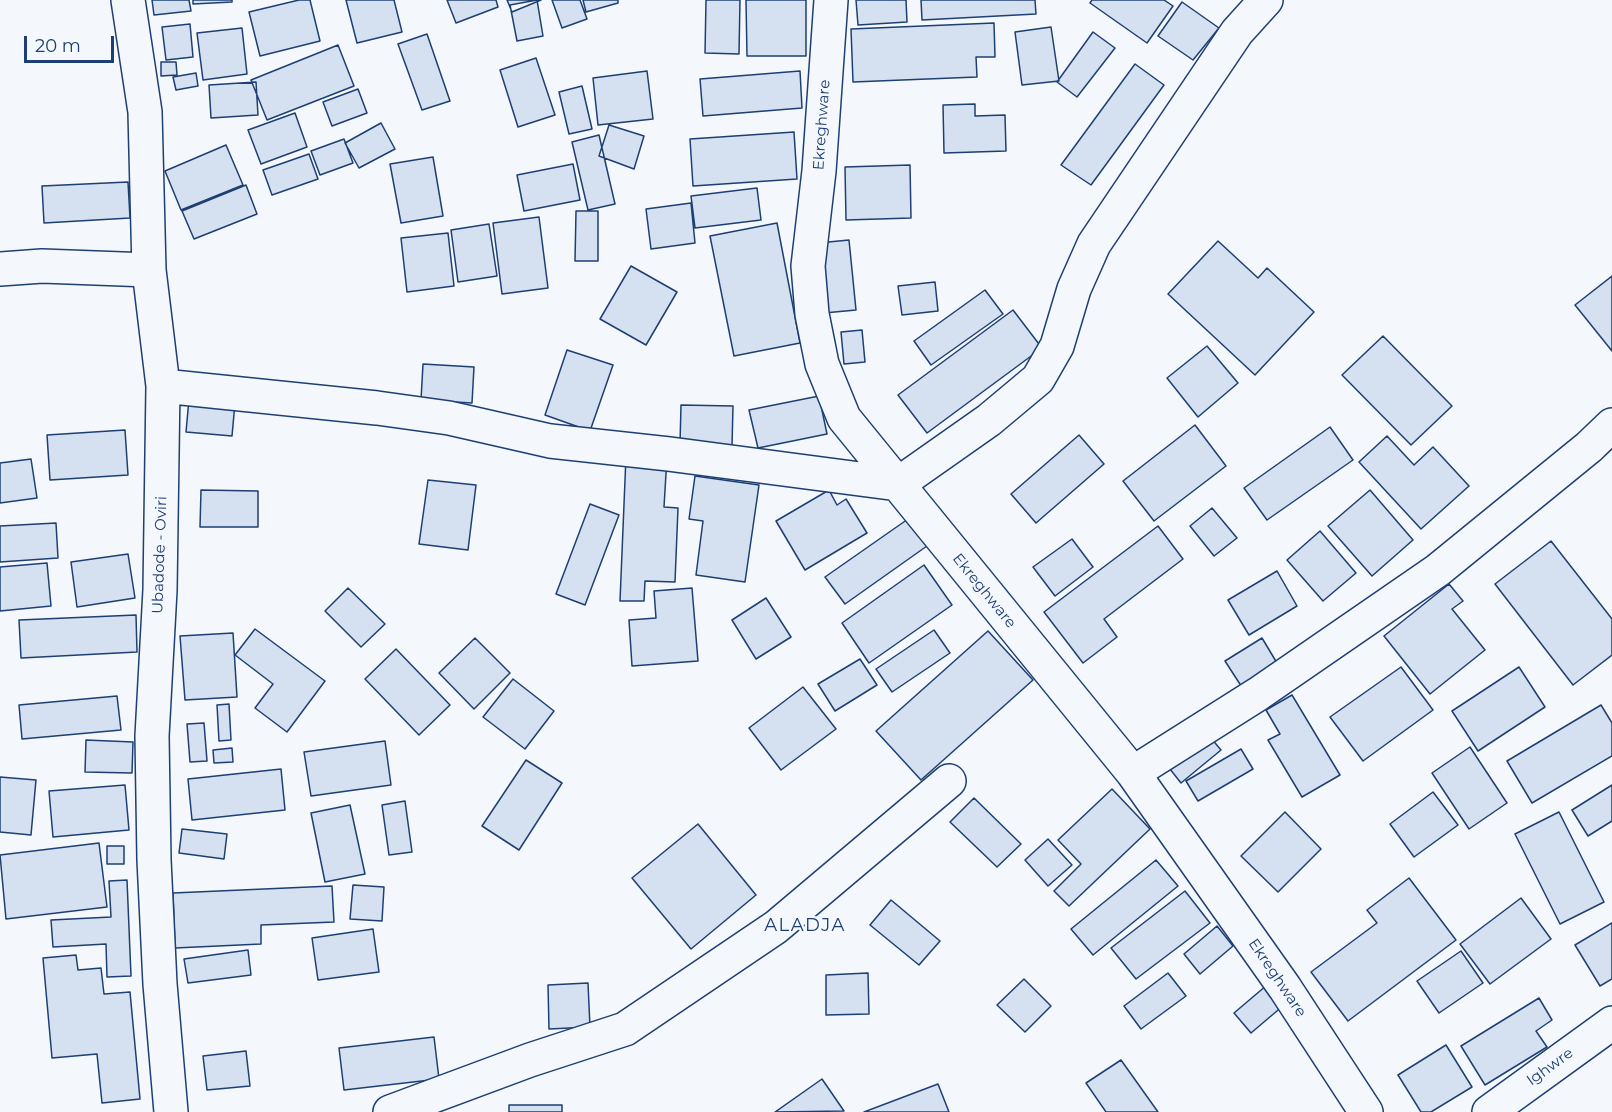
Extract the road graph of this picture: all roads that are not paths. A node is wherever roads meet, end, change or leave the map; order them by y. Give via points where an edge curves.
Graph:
1 (128, 0) edge
2 (831, 0) edge
3 (1266, 0) edge
4 (0, 269) edge
5 (149, 270) junction
6 (163, 386) junction
7 (1612, 425) edge
8 (898, 484) junction
9 (1133, 773) junction
10 (949, 782) dead end
11 (1612, 1023) edge
12 (171, 1112) edge
13 (390, 1112) edge
14 (1366, 1112) edge
15 (1489, 1112) edge

1 - 5 street, Ubadode - Oviri via 146,112
2 - 8 street, Ekreghware via 808,266 812,314 822,364 844,418
3 - 8 street via 1237,32 1094,244 1074,289 1057,346 1038,379 989,420
4 - 5 street via 42,266
5 - 6 street, Ubadode - Oviri
6 - 8 street via 376,408 449,418 550,441
6 - 12 street, Ubadode - Oviri via 160,591 152,736 160,984
7 - 9 street via 1438,570 1258,694
8 - 9 street, Ekreghware
9 - 14 street, Ekreghware via 1285,988
10 - 13 street via 776,927 625,1029
11 - 15 street, Ighwre

